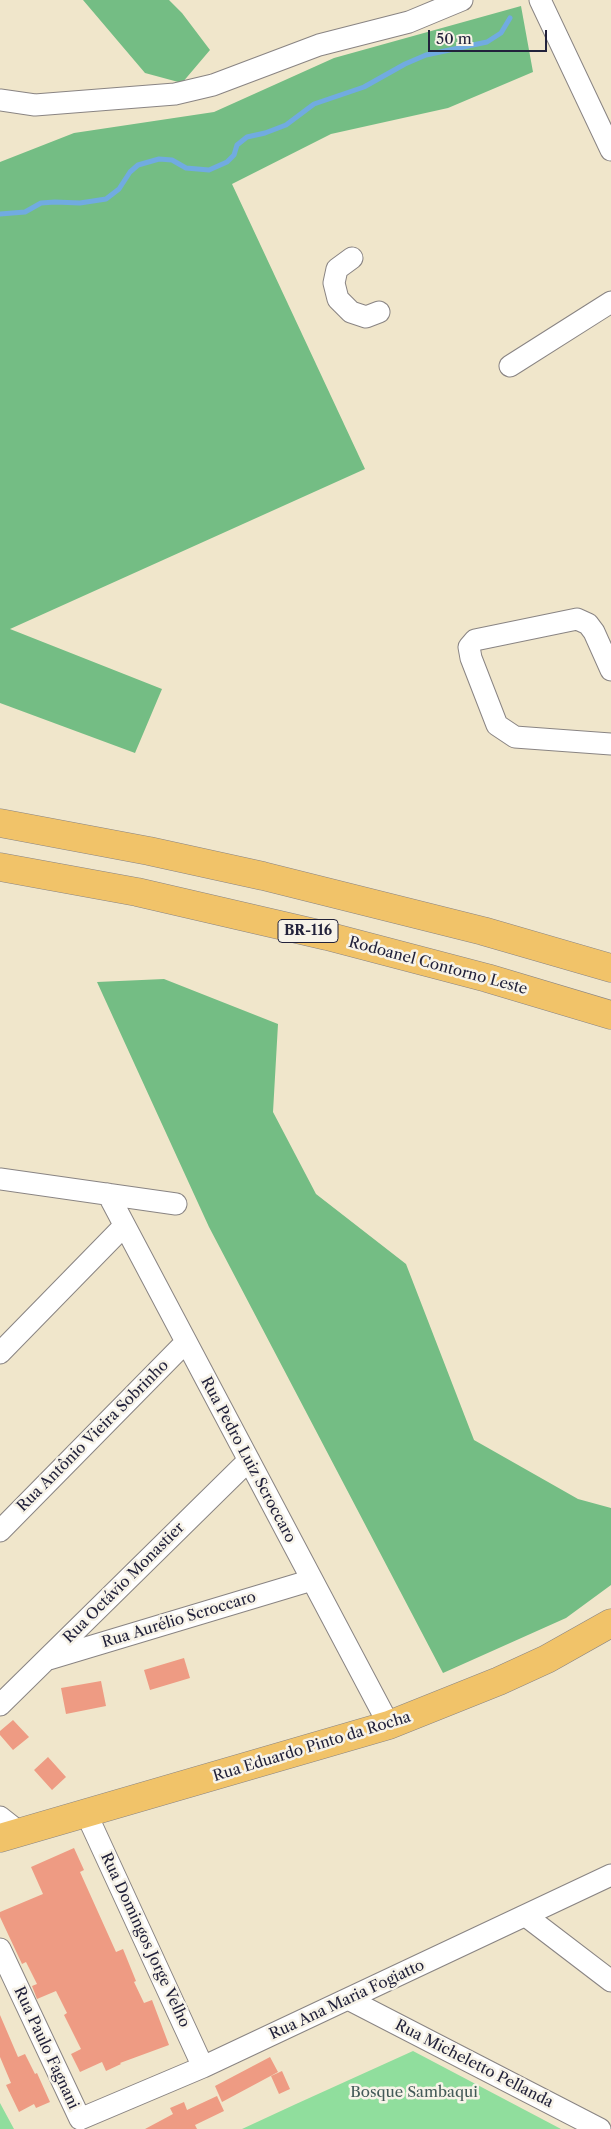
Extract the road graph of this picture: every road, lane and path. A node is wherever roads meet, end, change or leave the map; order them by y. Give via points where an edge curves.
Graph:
1 (462, 0) edge
2 (540, 0) edge
3 (0, 100) edge
4 (611, 150) edge
5 (352, 258) dead end
6 (611, 302) edge
7 (379, 312) dead end
8 (510, 366) dead end
9 (611, 670) edge
10 (611, 744) edge
11 (0, 823) edge
12 (0, 867) edge
13 (611, 968) edge
14 (611, 1015) edge
15 (0, 1180) edge
16 (108, 1194) junction
17 (176, 1204) dead end
18 (124, 1226) junction
19 (186, 1342) junction
20 (0, 1353) edge
21 (248, 1460) junction
22 (0, 1530) edge
23 (312, 1580) junction
24 (611, 1623) edge
25 (47, 1659) junction
26 (0, 1705) edge
27 (389, 1725) junction
28 (86, 1813) junction
29 (6, 1829) edge
30 (611, 1875) edge
31 (526, 1916) junction
32 (0, 1949) edge
33 (611, 1981) edge
34 (348, 1999) junction
35 (203, 2067) junction
36 (80, 2119) joint
37 (600, 2129) edge

1 - 3 street via 409,22 319,45 213,85 175,94 35,105
2 - 4 street
5 - 7 street via 337,269 334,283 338,300 351,312 366,317
6 - 8 street
9 - 10 street via 594,632 588,624 577,620 475,640 469,647 470,658 497,726 515,737
11 - 13 main road via 149,851 290,883 483,931
12 - 14 main road, Rodoanel Contorno Leste / BR-116 via 137,892 327,936
15 - 16 street
16 - 17 street
16 - 18 street, Rua Pedro Luiz Scroccaro
18 - 19 street, Rua Pedro Luiz Scroccaro
18 - 20 street
19 - 21 street, Rua Pedro Luiz Scroccaro
19 - 22 street, Rua Antônio Vieira Sobrinho
21 - 23 street, Rua Pedro Luiz Scroccaro
21 - 25 street, Rua Octávio Monastier
23 - 25 street, Rua Aurélio Scroccaro
23 - 27 street, Rua Pedro Luiz Scroccaro
24 - 27 main road, Rua Eduardo Pinto da Rocha via 499,1682
25 - 26 street, Rua Octávio Monastier
27 - 28 main road, Rua Eduardo Pinto da Rocha
28 - 29 main road, Rua Eduardo Pinto da Rocha
28 - 35 street, Rua Domingos Jorge Velho
30 - 31 street, Rua Ana Maria Fogiatto
31 - 33 street
31 - 34 street, Rua Ana Maria Fogiatto
32 - 36 street, Rua Paulo Fagnani
34 - 35 street, Rua Ana Maria Fogiatto
34 - 37 street, Rua Micheletto Pellanda
35 - 36 street, Rua Ana Maria Fogiatto

